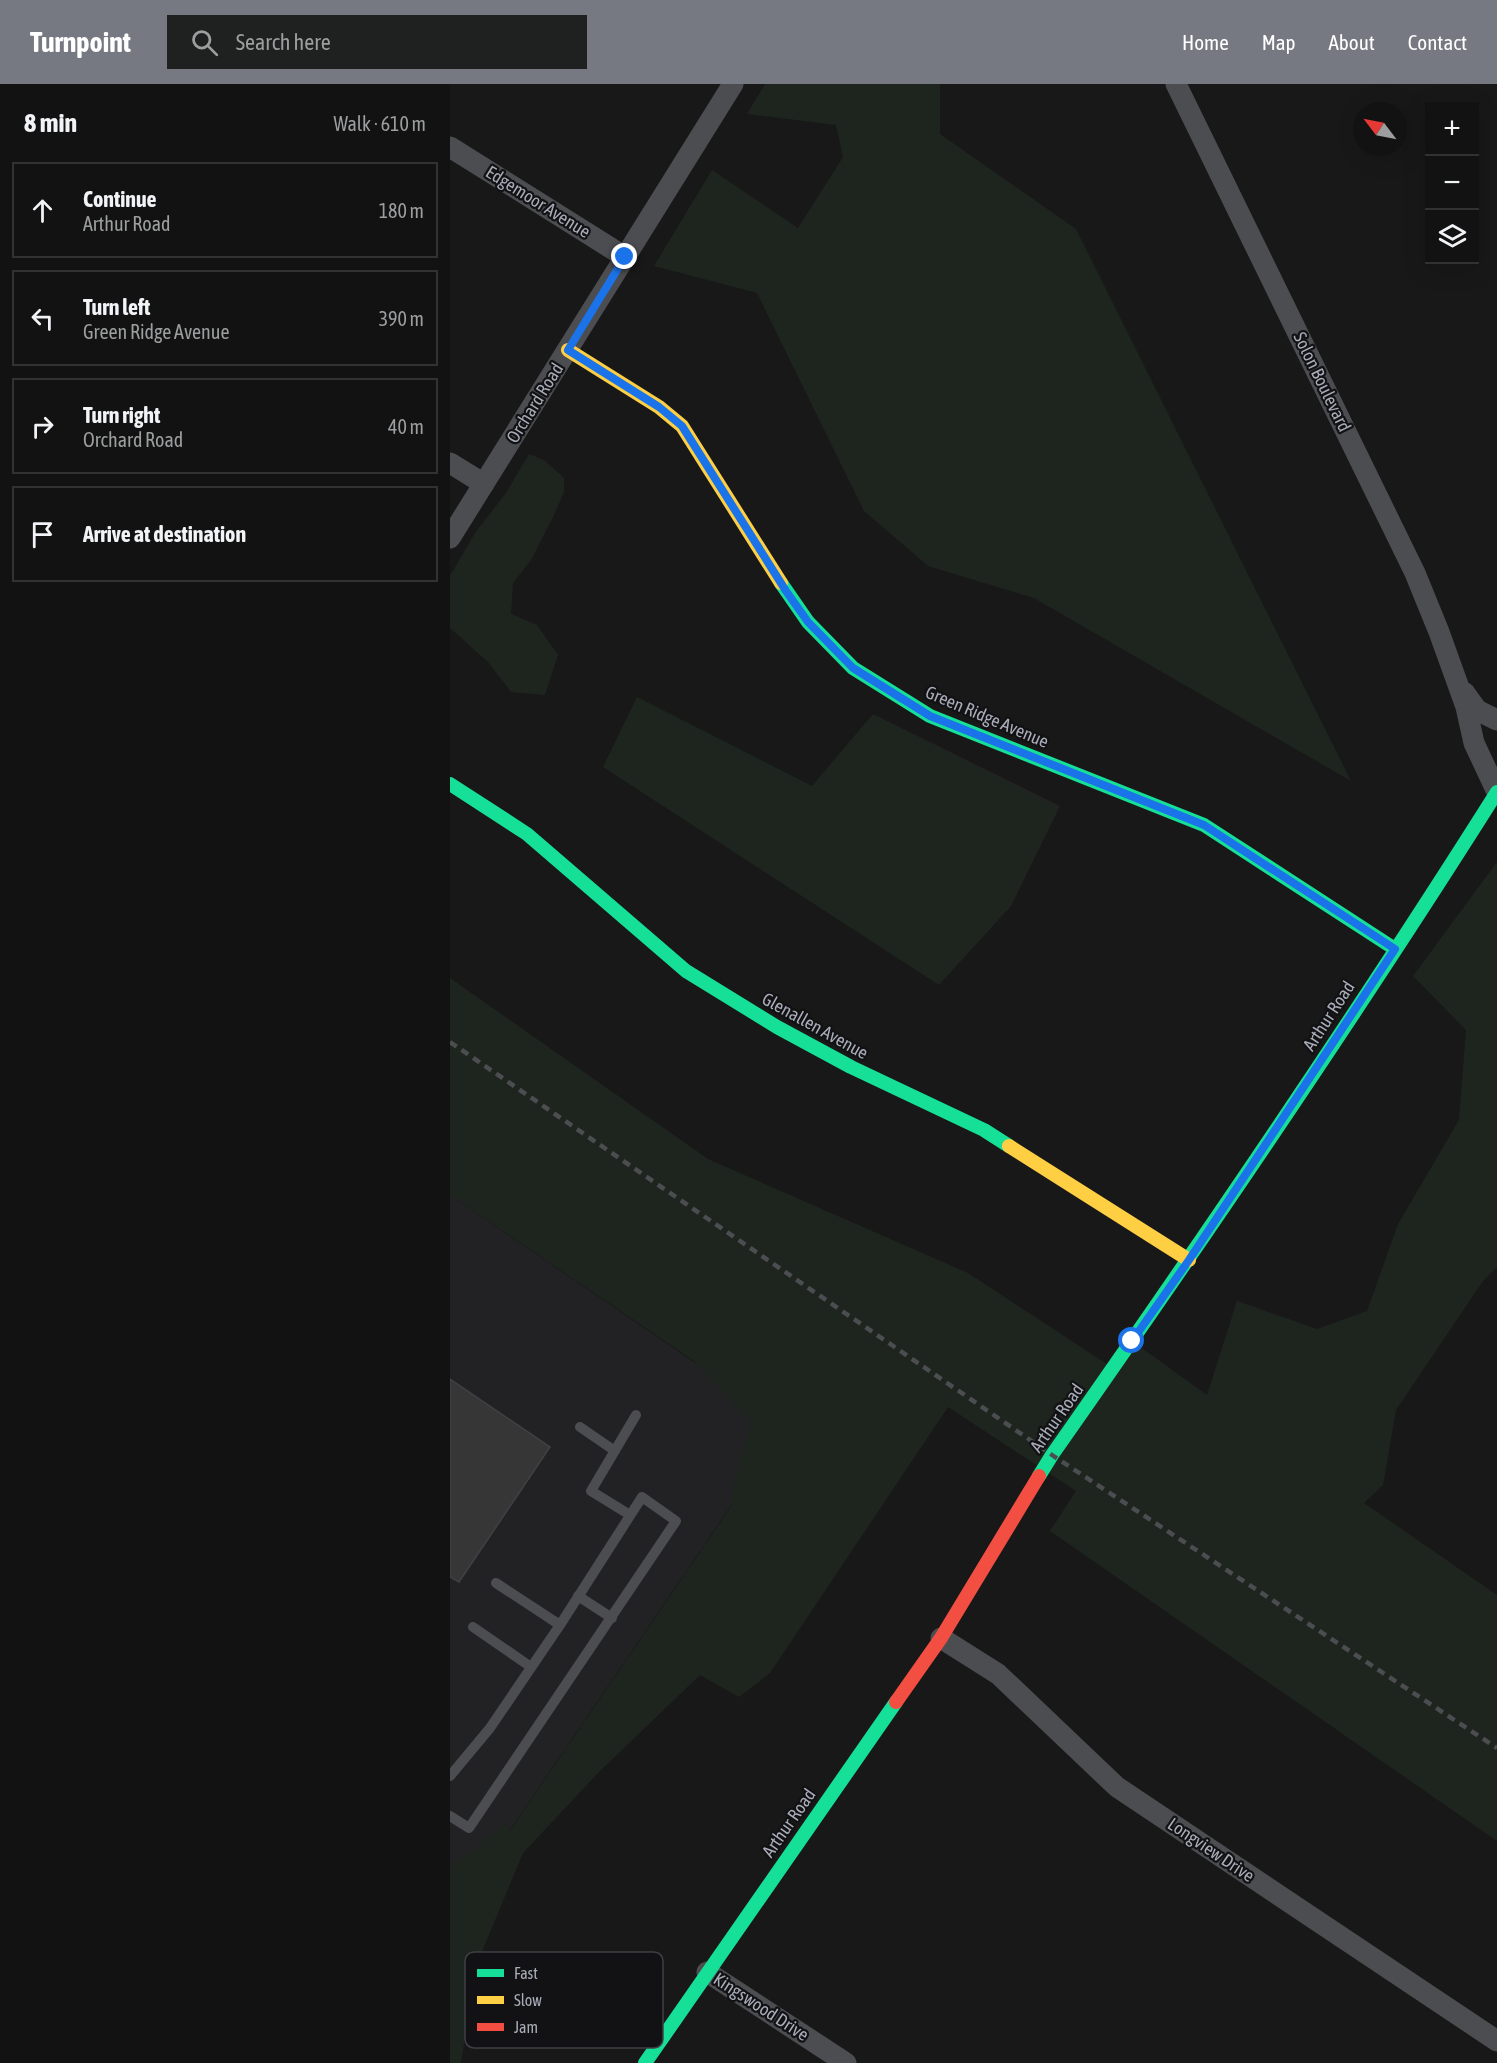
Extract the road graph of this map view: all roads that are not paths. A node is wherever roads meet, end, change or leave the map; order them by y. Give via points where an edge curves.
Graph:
1 (733, 84) edge
2 (1176, 84) edge
3 (450, 147) edge
4 (625, 257) junction
5 (568, 350) junction
6 (450, 463) edge
7 (484, 484) junction
8 (450, 538) edge
9 (1458, 685) junction
10 (1497, 720) edge
11 (450, 784) edge
12 (1497, 792) edge
13 (1395, 949) junction
14 (1189, 1260) junction
15 (636, 1415) dead end
16 (580, 1427) dead end
17 (615, 1451) junction
18 (630, 1515) junction
19 (496, 1584) dead end
20 (578, 1596) junction
21 (612, 1618) junction
22 (560, 1625) junction
23 (473, 1627) dead end
24 (941, 1638) junction
25 (531, 1667) junction
26 (450, 1776) edge
27 (452, 1821) edge
28 (706, 1972) junction
29 (663, 2036) edge
30 (1497, 2041) edge
31 (655, 2048) edge
32 (645, 2063) edge
33 (846, 2063) edge

1 - 4 street, Orchard Road
2 - 9 street, Solon Boulevard via 1415,573
3 - 4 street, Edgemoor Avenue
4 - 5 street, Orchard Road
5 - 7 street, Orchard Road
5 - 13 street, Green Ridge Avenue via 659,407 682,426 803,614 853,668 930,716 1204,825
6 - 7 street
7 - 8 street, Orchard Road
9 - 10 street, Solon Boulevard via 1477,710
9 - 12 street, Solon Boulevard via 1474,743
11 - 14 street, Glenallen Avenue via 527,834 686,971 832,1057 984,1130
12 - 13 street, Arthur Road
13 - 14 street, Arthur Road
14 - 24 street, Arthur Road via 1052,1455
15 - 17 lane
16 - 17 lane
17 - 18 lane via 591,1491
18 - 20 lane
18 - 21 lane via 642,1497 676,1521
19 - 22 lane
20 - 21 lane
20 - 22 lane
21 - 27 lane via 469,1828
22 - 25 lane
23 - 25 lane
24 - 28 street, Arthur Road
24 - 30 street, Longview Drive via 998,1674 1117,1787
25 - 26 lane via 490,1728
28 - 29 street, Arthur Road
28 - 33 street, Kingswood Drive
31 - 32 street, Arthur Road

